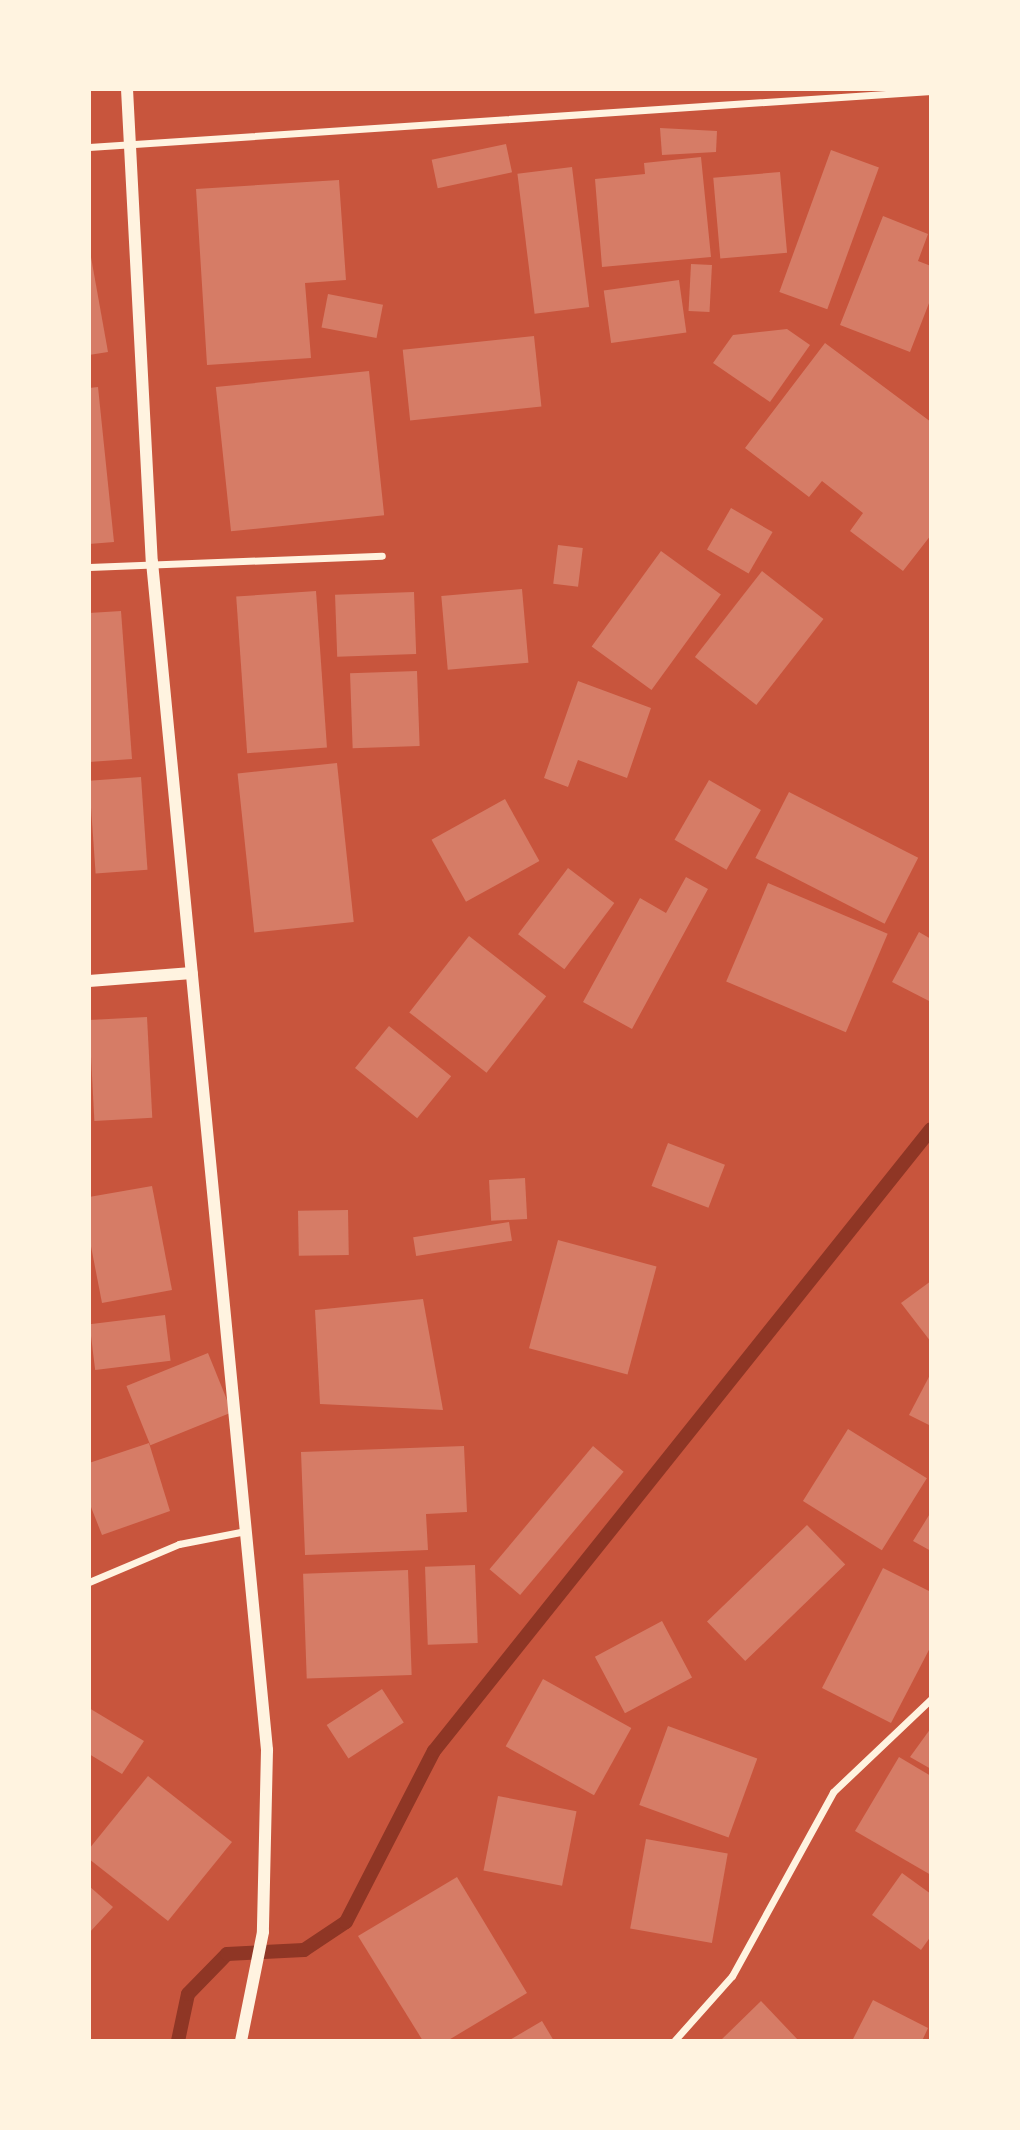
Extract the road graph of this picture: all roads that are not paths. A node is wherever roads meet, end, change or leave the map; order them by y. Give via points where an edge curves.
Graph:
1 (127, 89) edge
2 (931, 91) edge
3 (130, 144) junction
4 (89, 147) edge
5 (382, 556) dead end
6 (152, 562) junction
7 (89, 567) edge
8 (192, 973) junction
9 (89, 981) edge
10 (246, 1531) junction
11 (89, 1582) edge
12 (931, 1699) edge
13 (241, 2040) edge
14 (674, 2041) edge

1 - 3 street
2 - 3 street
3 - 4 street
3 - 6 street
5 - 6 street
6 - 7 street
6 - 8 street
8 - 9 street
8 - 10 street
10 - 11 street via 178,1544
10 - 13 street via 267,1750 263,1932
12 - 14 street via 833,1792 732,1976

